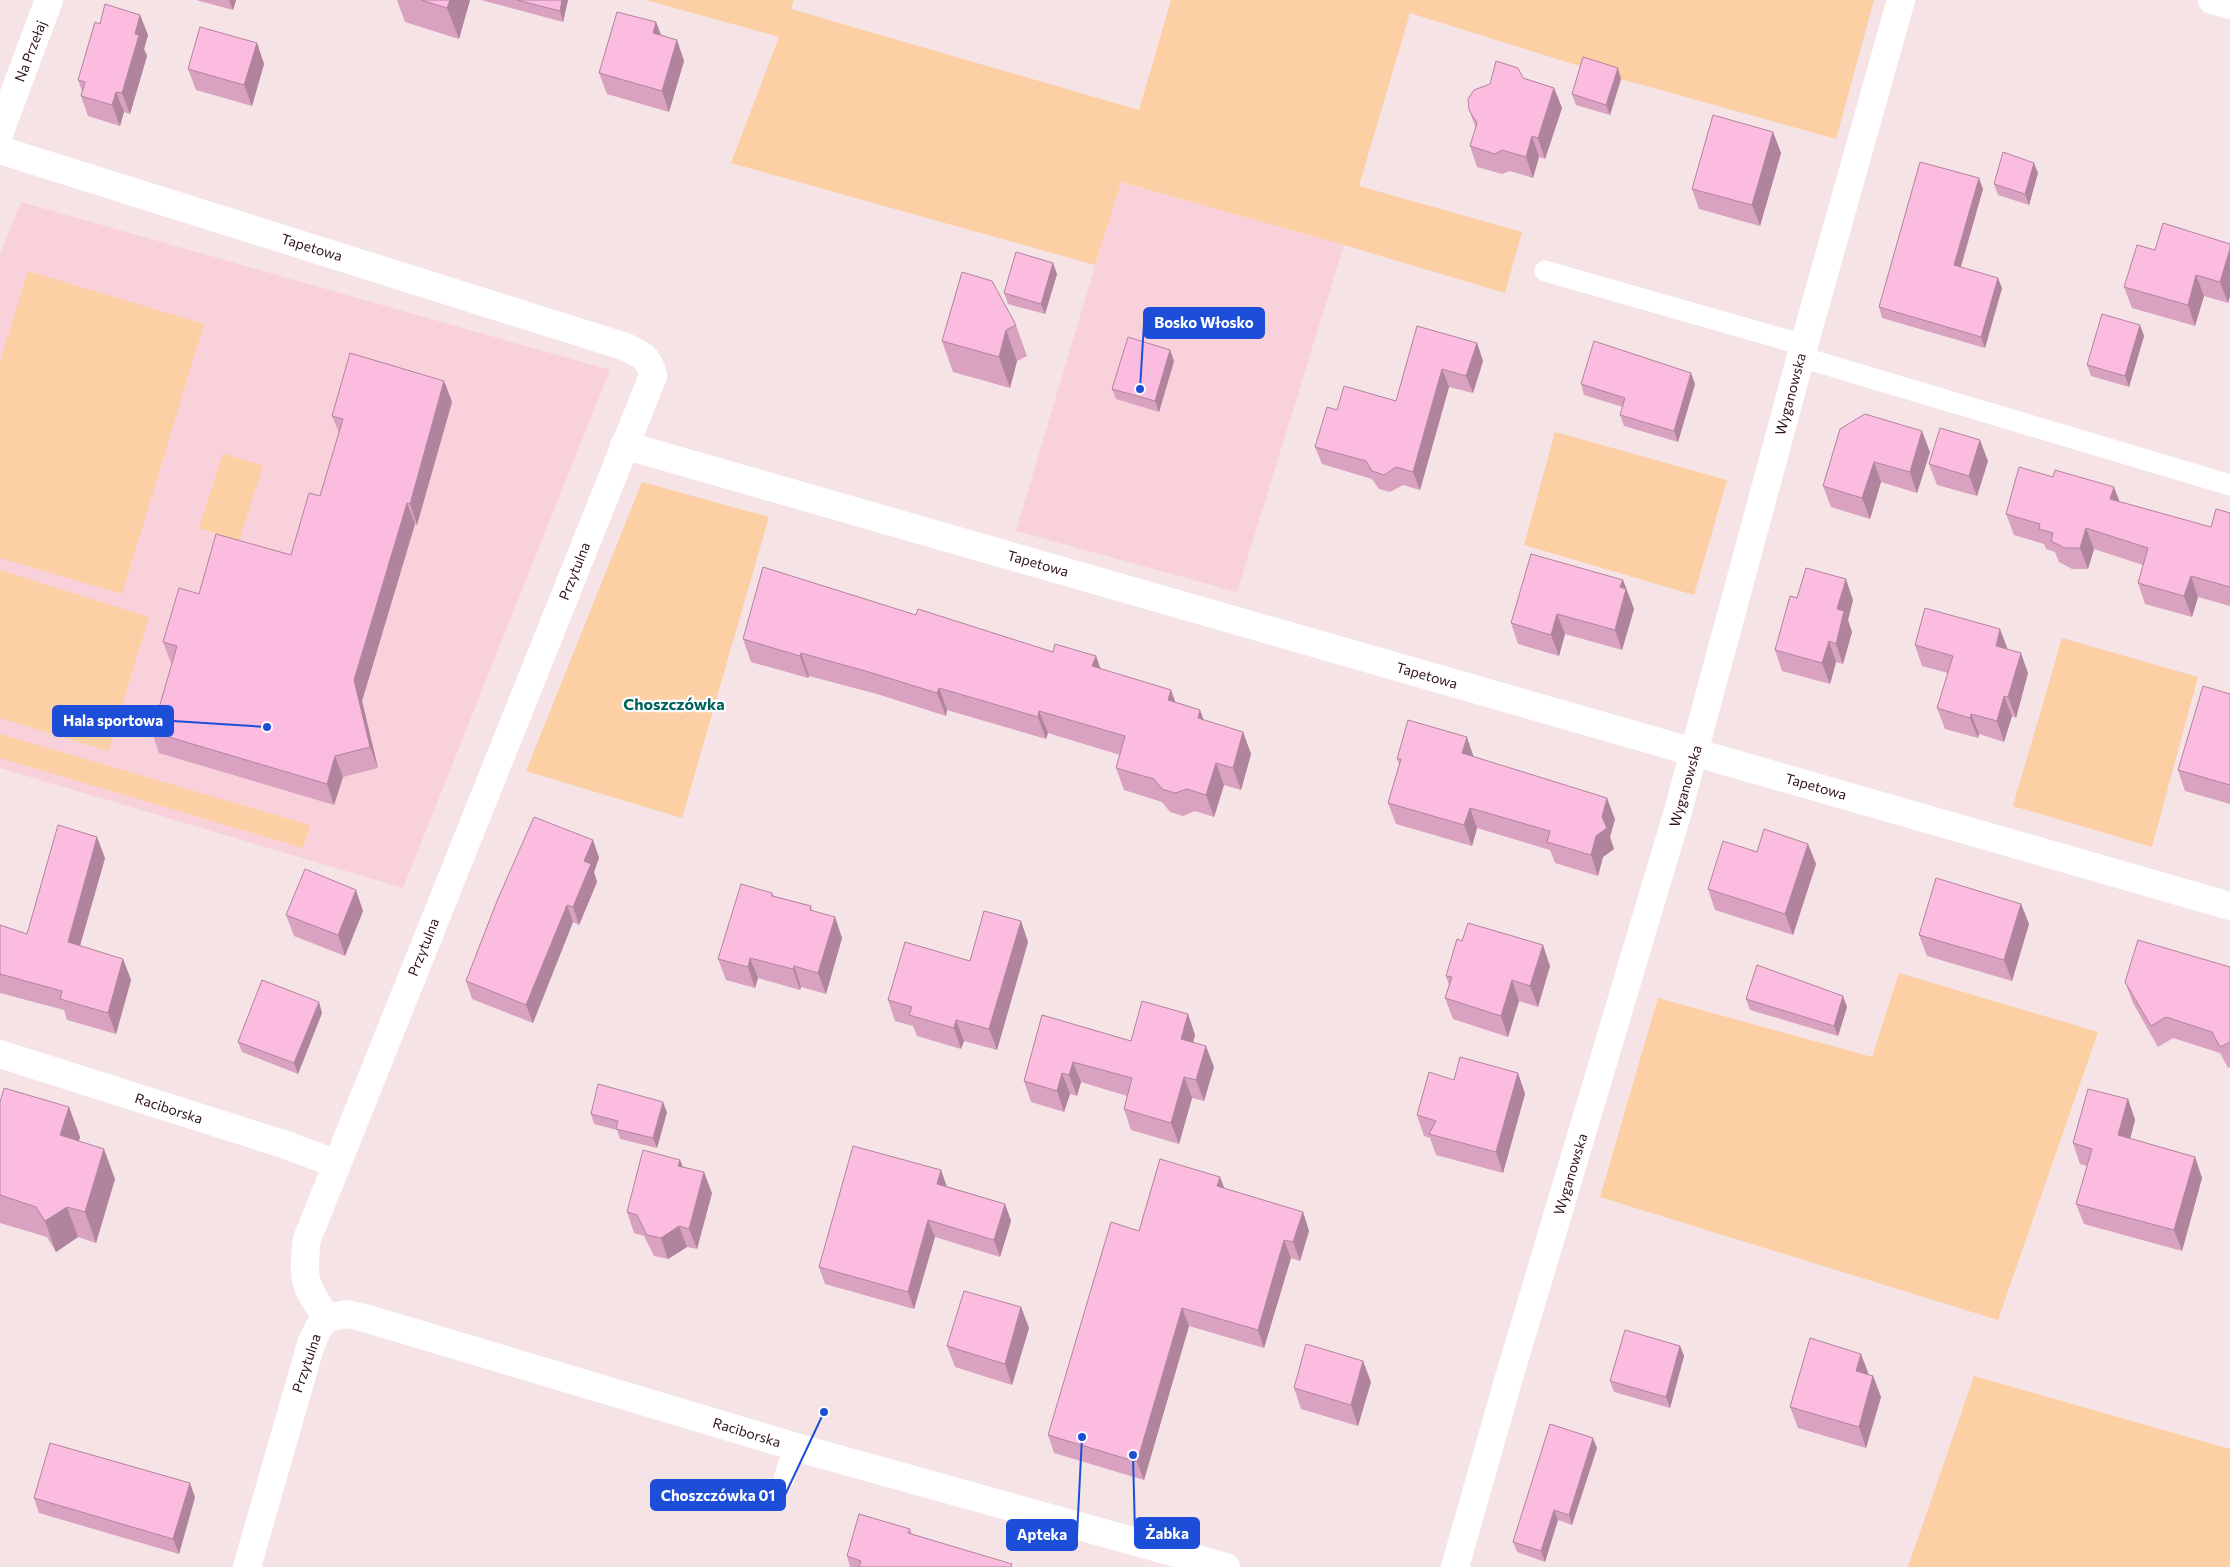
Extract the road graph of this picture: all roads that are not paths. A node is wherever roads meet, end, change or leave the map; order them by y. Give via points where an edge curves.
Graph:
1 (49, 0) edge
2 (1901, 0) edge
3 (2212, 0) edge
4 (2230, 6) edge
5 (0, 131) edge
6 (0, 150) edge
7 (1545, 271) dead end
8 (623, 346) joint
9 (1802, 351) junction
10 (624, 445) junction
11 (2230, 485) edge
12 (1695, 751) junction
13 (2230, 906) edge
14 (0, 1054) edge
15 (337, 1164) junction
16 (327, 1318) junction
17 (794, 1446) junction
18 (784, 1479) dead end
19 (246, 1567) edge
20 (1226, 1567) edge
21 (1455, 1567) edge

1 - 5 street, Na Przełaj
2 - 9 street, Wyganowska
3 - 4 street
6 - 8 street, Tapetowa
7 - 9 lane
8 - 10 street, Przytulna via 642,355 651,364 654,376
9 - 11 lane
9 - 12 street, Wyganowska
10 - 12 street, Tapetowa
10 - 15 street, Przytulna
12 - 13 street, Tapetowa
12 - 21 street, Wyganowska
14 - 15 street, Raciborska
15 - 16 street, Przytulna via 307,1239 304,1266 308,1291
16 - 17 street, Raciborska via 347,1314 368,1319
16 - 19 street, Przytulna via 311,1344
17 - 18 lane
17 - 20 street, Raciborska

